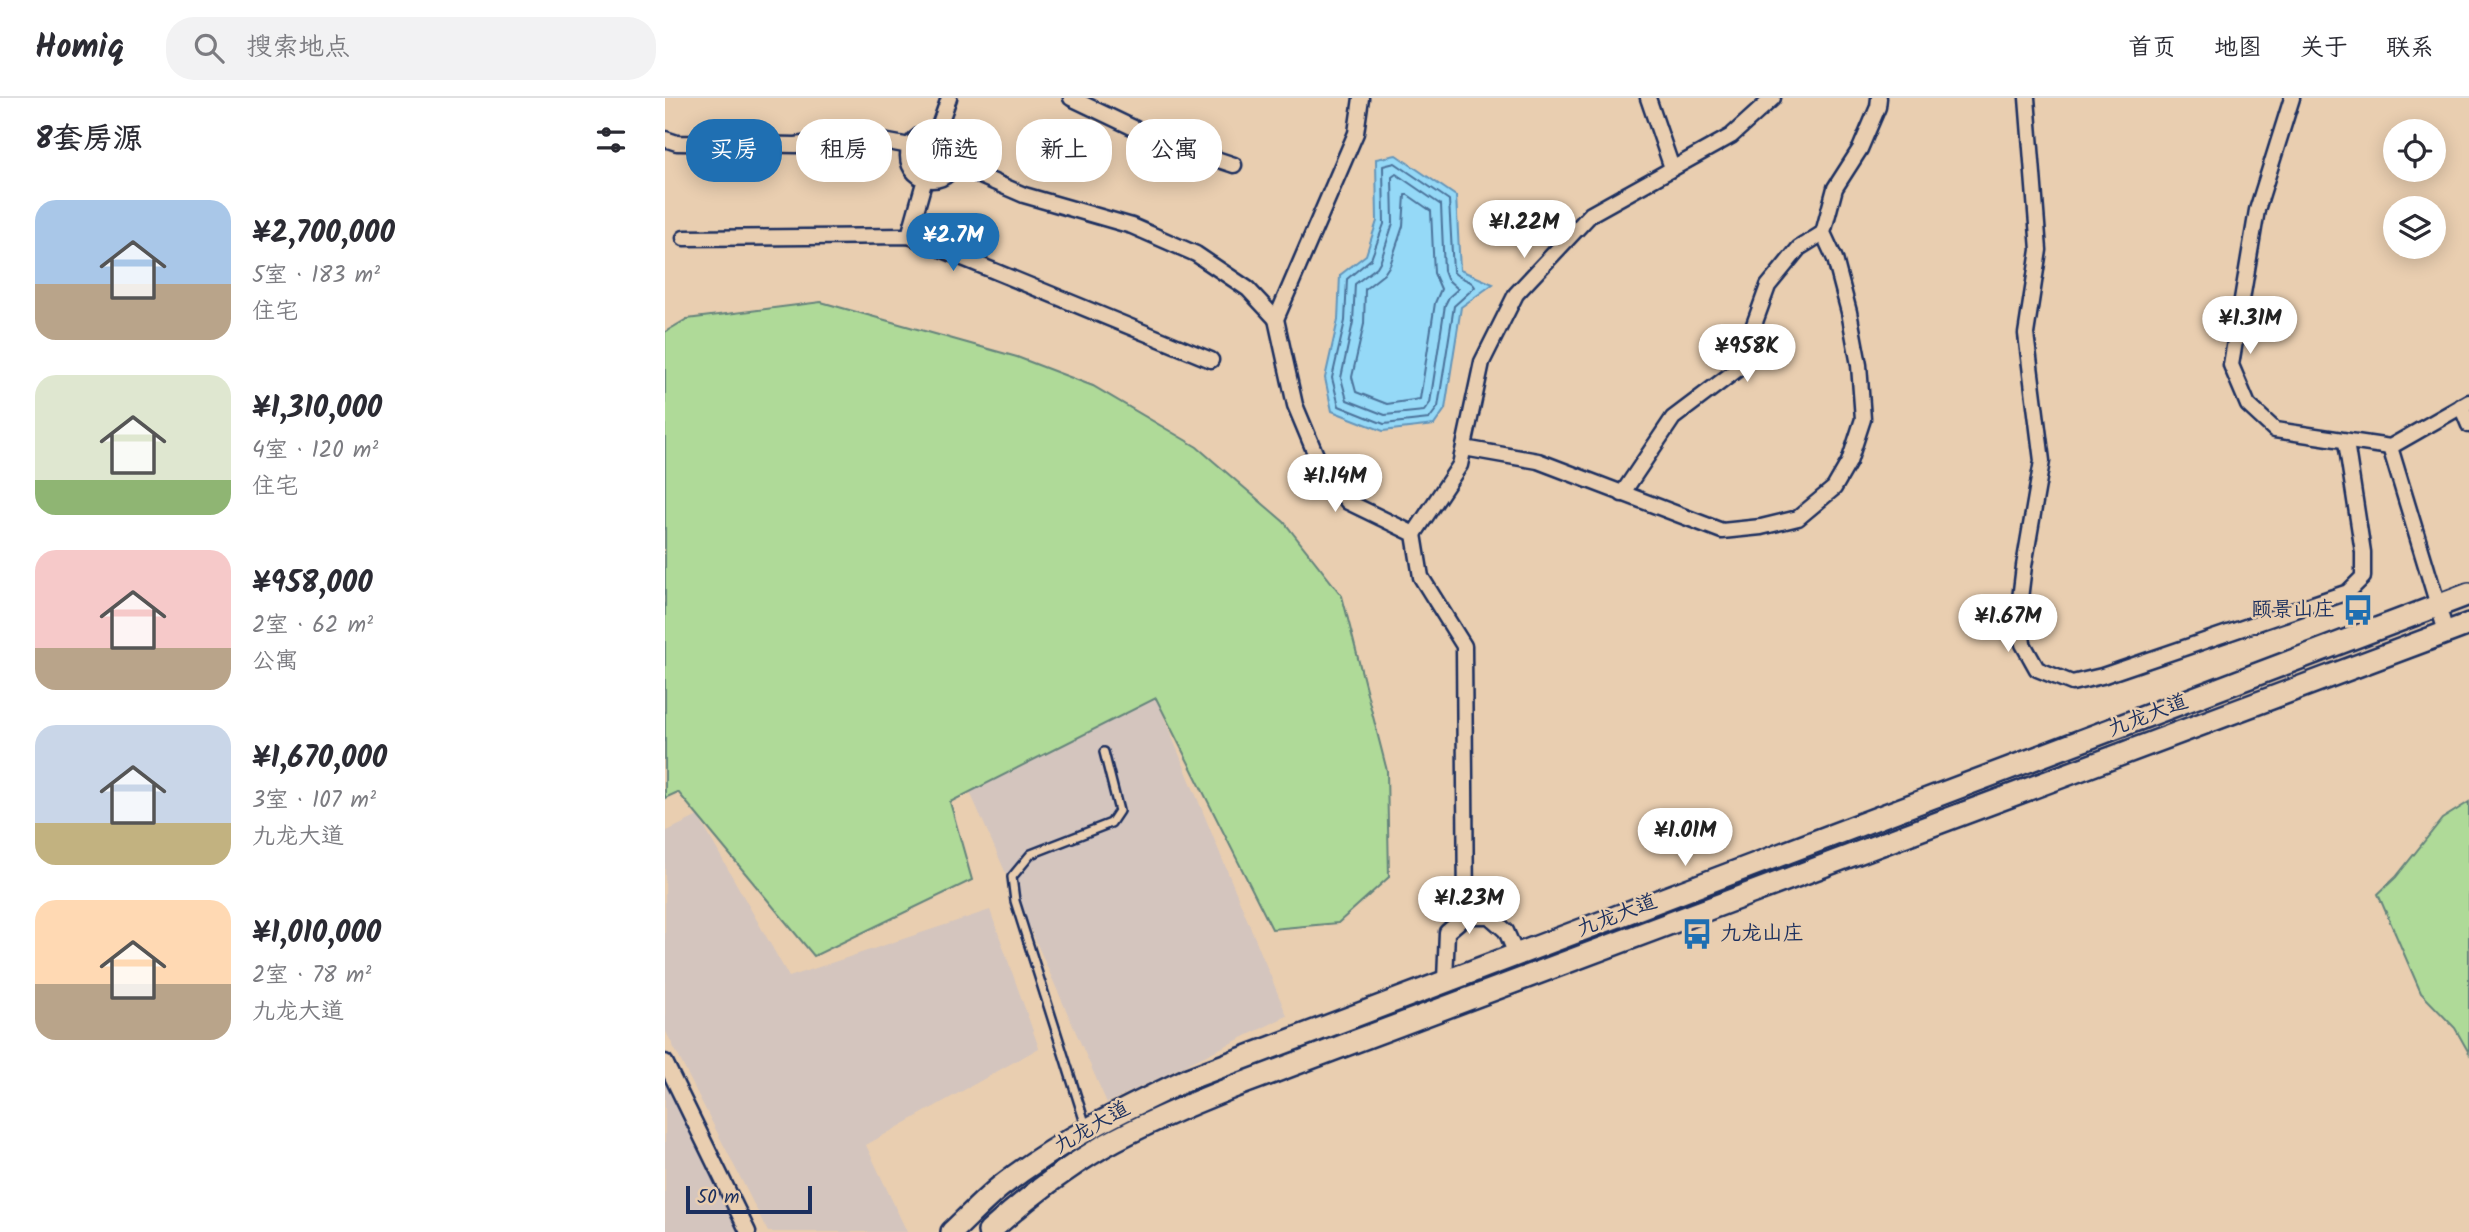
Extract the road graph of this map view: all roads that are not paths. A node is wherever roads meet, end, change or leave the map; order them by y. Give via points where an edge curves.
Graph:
1 (949, 98) edge
2 (1071, 98) edge
3 (1361, 98) edge
4 (1648, 98) edge
5 (1773, 98) edge
6 (1879, 98) edge
7 (2027, 98) edge
8 (2293, 98) edge
9 (942, 119) edge
10 (665, 139) edge
11 (906, 145) edge
12 (1234, 165) dead end
13 (1672, 168) junction
14 (924, 182) edge
15 (995, 182) edge
16 (1823, 233) junction
17 (909, 236) junction
18 (684, 238) dead end
19 (1276, 319) junction
20 (1211, 360) dead end
21 (2465, 404) edge
22 (2469, 425) edge
23 (2346, 442) junction
24 (2390, 447) junction
25 (1464, 448) junction
26 (1622, 494) junction
27 (1414, 534) junction
28 (2469, 594) edge
29 (2438, 606) junction
30 (2469, 624) edge
31 (2446, 632) junction
32 (1104, 752) dead end
33 (1466, 916) junction
34 (1516, 954) junction
35 (1487, 965) junction
36 (1445, 980) junction
37 (1497, 988) junction
38 (665, 1062) edge
39 (1087, 1129) junction
40 (748, 1232) edge
41 (952, 1232) edge
42 (989, 1232) edge

1 - 9 street
2 - 12 street via 1159,140
3 - 19 street via 1356,132
4 - 13 street
5 - 13 street via 1731,136
6 - 16 street via 1860,149 1835,188
7 - 23 street via 2039,250 2026,334 2042,461 2019,607 2023,644 2037,669 2071,683 2102,676 2348,592 2363,577 2363,552
8 - 23 street via 2257,210 2231,366 2248,405 2275,430
10 - 11 street via 796,145 856,136
13 - 25 street via 1591,214 1516,294 1482,362
14 - 17 street
15 - 19 street via 1024,195 1132,226 1196,254 1248,289
16 - 26 street via 1799,248 1768,286 1738,369 1673,418
16 - 26 street via 1849,312 1863,419 1834,488 1798,518 1722,531
17 - 18 street
17 - 20 street
19 - 27 street via 1295,405 1323,472 1348,502
21 - 22 street
21 - 24 street
23 - 24 street
24 - 29 street
25 - 26 street via 1538,461
25 - 27 street via 1460,465
27 - 33 street via 1421,577 1464,646
28 - 29 main road, 九龙大道
29 - 31 street
29 - 34 main road, 九龙大道
30 - 31 main road, 九龙大道
31 - 37 main road, 九龙大道
32 - 39 lane via 1119,811 1111,822 1031,854 1012,877 1015,901
33 - 34 street via 1489,916 1506,931
33 - 36 street via 1447,932
34 - 35 main road, 九龙大道
35 - 36 main road, 九龙大道
35 - 37 main road
36 - 39 main road, 九龙大道 via 1188,1079
37 - 42 main road, 九龙大道 via 1235,1086 1142,1127 1071,1168
38 - 40 street
39 - 41 main road, 九龙大道 via 999,1188

